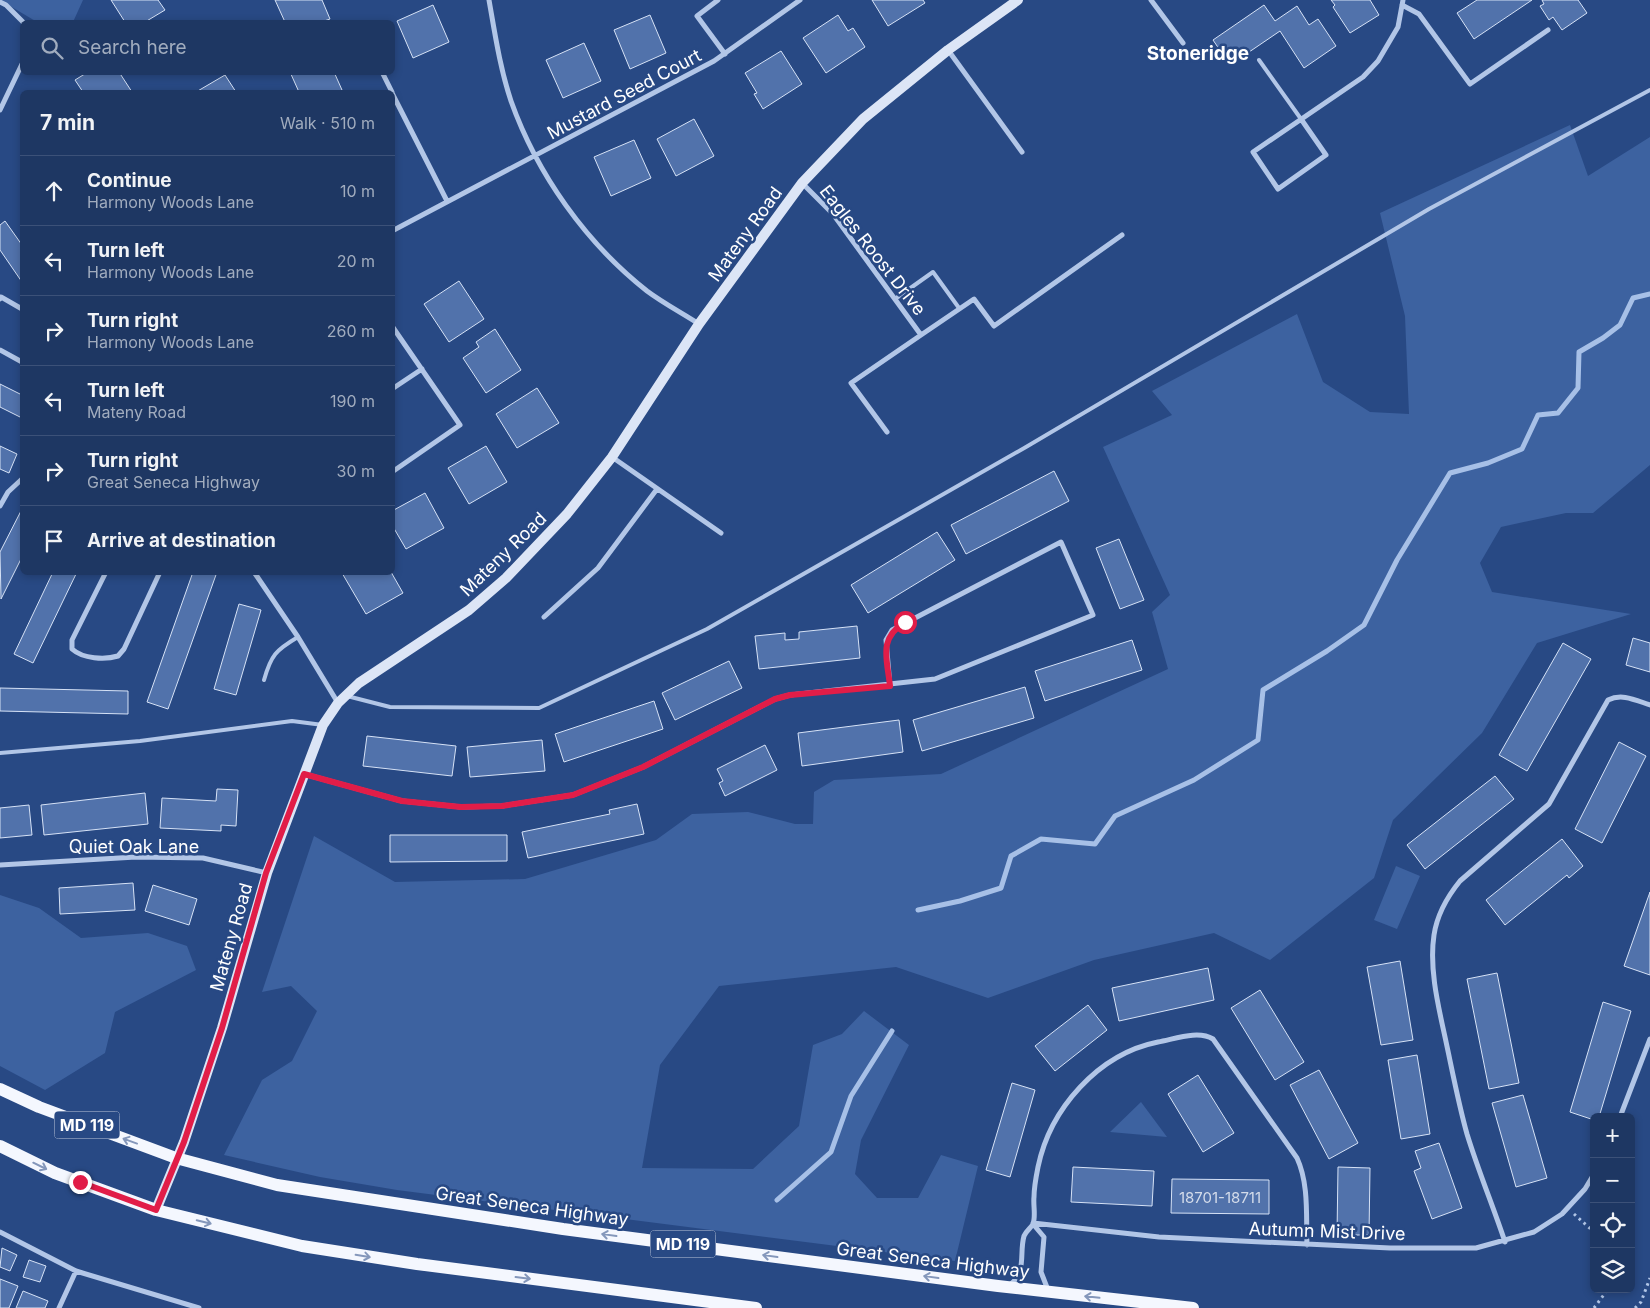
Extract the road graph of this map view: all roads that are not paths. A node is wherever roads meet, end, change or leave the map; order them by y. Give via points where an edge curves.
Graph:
1 (489, 0) edge
2 (718, 0) edge
3 (800, 0) edge
4 (1018, 0) edge
5 (1151, 0) edge
6 (0, 2) edge
7 (1403, 2) edge
8 (22, 20) edge
9 (1548, 30) dead end
10 (1182, 43) dead end
11 (948, 50) junction
12 (725, 54) junction
13 (1259, 60) dead end
14 (20, 68) edge
15 (383, 75) edge
16 (391, 90) edge
17 (1650, 90) edge
18 (395, 99) edge
19 (0, 110) edge
20 (1301, 119) junction
21 (1022, 152) dead end
22 (534, 156) junction
23 (802, 183) junction
24 (447, 201) junction
25 (395, 229) edge
26 (1122, 235) dead end
27 (0, 299) edge
28 (895, 299) junction
29 (20, 307) edge
30 (960, 308) junction
31 (699, 324) junction
32 (395, 330) edge
33 (922, 334) junction
34 (0, 350) edge
35 (20, 361) edge
36 (422, 369) junction
37 (395, 386) edge
38 (887, 432) dead end
39 (612, 457) junction
40 (395, 470) edge
41 (20, 480) edge
42 (657, 489) junction
43 (1, 503) edge
44 (720, 533) dead end
45 (104, 575) edge
46 (156, 575) edge
47 (256, 575) edge
48 (544, 617) dead end
49 (298, 637) junction
50 (264, 680) dead end
51 (890, 686) junction
52 (346, 696) junction
53 (338, 703) junction
54 (1650, 705) edge
55 (323, 726) junction
56 (0, 753) edge
57 (304, 774) junction
58 (0, 864) edge
59 (266, 873) junction
60 (1650, 1038) edge
61 (0, 1089) edge
62 (1622, 1113) edge
63 (0, 1146) edge
64 (176, 1158) junction
65 (1590, 1181) edge
66 (156, 1210) junction
67 (1033, 1223) junction
68 (0, 1232) edge
69 (1505, 1242) junction
70 (1307, 1244) junction
71 (76, 1271) junction
72 (998, 1286) junction
73 (1049, 1292) junction
74 (59, 1308) edge
75 (199, 1308) edge
76 (756, 1308) edge
77 (1193, 1308) edge

1 - 22 street via 499,58 511,101
2 - 12 street, Mustard Seed Court via 697,16
3 - 12 street, Mustard Seed Court
4 - 11 street, Mateny Road
5 - 10 street
6 - 8 street
7 - 9 street via 1420,14 1470,84
7 - 20 street via 1398,27 1378,60 1363,77
11 - 21 street
11 - 23 street, Mateny Road via 863,119
12 - 22 street, Mustard Seed Court
13 - 20 lane
14 - 19 street
15 - 16 street
17 - 52 lane via 1429,209 1026,447 707,629 539,708 390,707
18 - 24 street
20 - 20 street via 1326,155 1278,189 1253,152
22 - 24 street, Mustard Seed Court
22 - 31 street via 564,203 605,252 647,291
23 - 28 street, Eagles Roost Drive via 833,214
23 - 31 street, Mateny Road
24 - 25 street, Mustard Seed Court
26 - 30 street, Eagles Roost Drive via 994,326 974,299
27 - 29 street
28 - 30 lane via 933,272
28 - 33 street, Eagles Roost Drive
30 - 33 street, Eagles Roost Drive
31 - 39 street, Mateny Road
32 - 36 street
33 - 38 street, Eagles Roost Drive via 851,382
34 - 35 street
36 - 37 street
36 - 40 street via 460,425
39 - 42 street
39 - 52 street, Mateny Road via 567,514 506,578 469,610 359,683
41 - 43 street
42 - 44 street
42 - 48 street via 598,568
45 - 46 street via 72,640 72,649 78,654 108,659 118,656 124,649
47 - 49 street
49 - 50 lane via 274,655
49 - 53 street
51 - 51 street via 935,680 1093,615 1061,542 892,630 886,640
51 - 57 street via 775,699 643,767 573,795 502,806 461,807 402,801
52 - 53 street, Mateny Road
53 - 55 street, Mateny Road
54 - 69 street via 1629,697 1616,696 1608,700 1549,804 1460,881 1449,895 1436,923 1432,952 1434,972 1452,1074 1467,1135
55 - 56 lane via 292,721 140,741
55 - 57 street, Mateny Road
57 - 59 street, Mateny Road
58 - 59 street, Quiet Oak Lane via 136,857 203,858
59 - 64 street, Mateny Road via 222,1028
60 - 62 street
64 -> 61 main road, Great Seneca Highway / MD 119 via 39,1107
63 -> 66 main road via 55,1173
64 - 66 street, Mateny Road
72 -> 64 main road, Great Seneca Highway / MD 119 via 397,1204 277,1185
65 - 69 street, Autumn Mist Drive via 1567,1209 1534,1232
66 -> 76 main road via 302,1246
67 - 70 street, Autumn Mist Drive via 1159,1237
67 - 70 street via 1038,1167 1045,1138 1078,1088 1105,1066 1152,1044 1206,1035 1213,1039 1245,1082 1300,1165 1305,1184
67 - 72 street via 1024,1235 1022,1270 1011,1284
67 - 73 street via 1044,1237 1041,1272
68 - 71 street
69 - 70 street, Autumn Mist Drive via 1460,1249
71 - 74 street
71 - 75 street
72 - 73 main road, Great Seneca Highway / MD 119
77 -> 73 main road, Great Seneca Highway / MD 119

